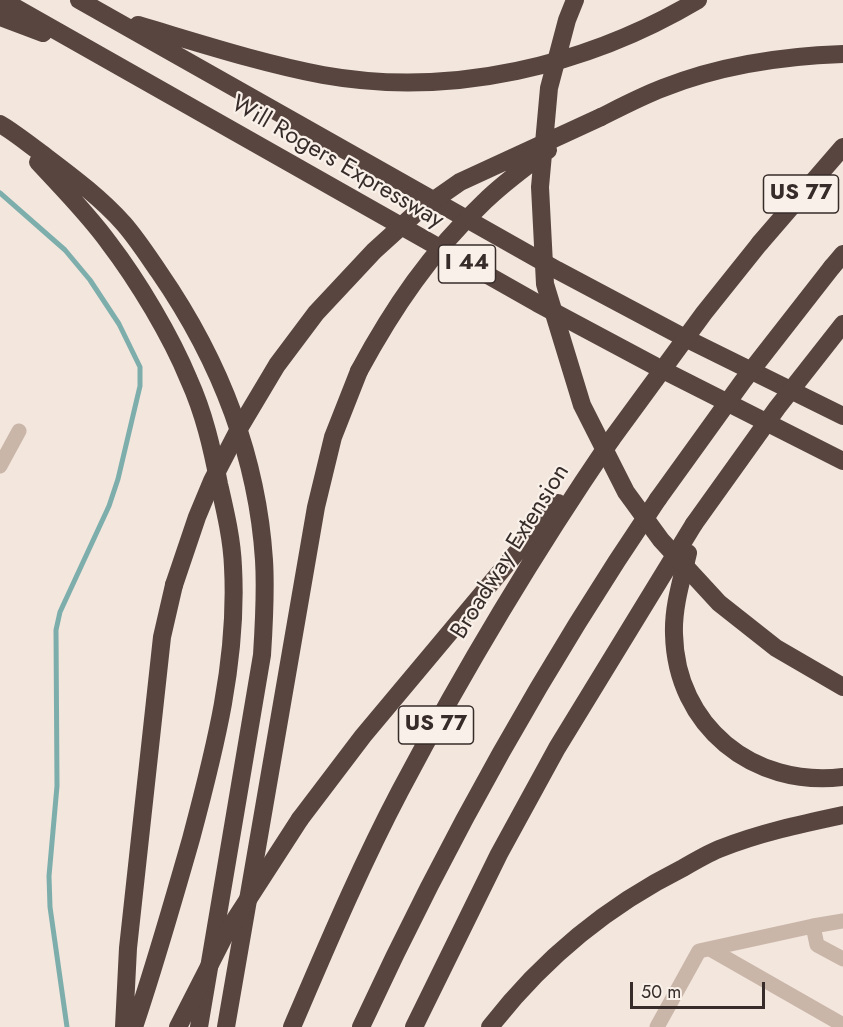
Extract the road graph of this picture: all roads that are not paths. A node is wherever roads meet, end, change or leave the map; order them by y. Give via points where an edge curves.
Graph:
1 (2, 0) edge
2 (80, 0) edge
3 (575, 0) edge
4 (698, 0) edge
5 (108, 16) junction
6 (0, 17) edge
7 (98, 54) junction
8 (843, 54) edge
9 (601, 117) junction
10 (2, 125) edge
11 (843, 147) edge
12 (837, 260) edge
13 (843, 324) edge
14 (843, 416) edge
15 (19, 431) dead end
16 (612, 440) junction
17 (843, 461) edge
18 (0, 466) edge
19 (694, 524) junction
20 (843, 687) edge
21 (843, 777) edge
22 (843, 815) edge
23 (843, 921) edge
24 (813, 926) junction
25 (710, 949) junction
26 (843, 959) edge
27 (843, 1025) edge
28 (124, 1027) edge
29 (134, 1027) edge
30 (178, 1027) edge
31 (200, 1027) edge
32 (226, 1027) edge
33 (292, 1027) edge
34 (362, 1027) edge
35 (414, 1027) edge
36 (490, 1027) edge
37 (657, 1027) edge

1 - 7 highway, Will Rogers Expressway / I 44
2 - 5 highway, Will Rogers Expressway / I 44
3 - 20 highway, bridge via 549,88 540,187 545,284 582,405 626,492 662,540 719,603 776,648
4 - 5 highway via 640,31 573,56 494,75 415,82 315,73
5 - 14 highway, Will Rogers Expressway / I 44 via 566,275 683,338
6 - 7 highway
7 - 17 highway, Will Rogers Expressway / I 44 via 537,303
8 - 9 highway via 799,55 730,67 663,88
9 - 28 highway, bridge via 460,182 417,212 322,306 277,365 240,427 197,516 162,637 128,948
9 - 32 highway, bridge via 522,170 456,230 395,307 359,371 333,437 316,507
10 - 29 highway via 110,243 164,330 201,412 225,510 233,565 233,615 230,670 221,722 159,955
10 - 31 highway via 82,184 135,238 216,368 246,451 264,559 262,655
11 - 16 highway, Broadway Extension / US 77, bridge via 704,314
12 - 34 highway, US 77, bridge via 743,381 591,600 504,744 425,893
13 - 19 highway, bridge
15 - 18 street
16 - 30 highway, bridge via 363,736 280,848 225,935
16 - 33 highway, Broadway Extension / US 77 via 491,627 415,763
19 - 21 highway via 674,634 680,677 701,718 732,749 770,770 807,778
19 - 35 highway via 557,748 499,854
22 - 36 highway via 718,849 657,881 604,915 558,952
23 - 24 street
24 - 25 street
24 - 26 street via 818,945
25 - 27 street
25 - 37 street via 699,951

